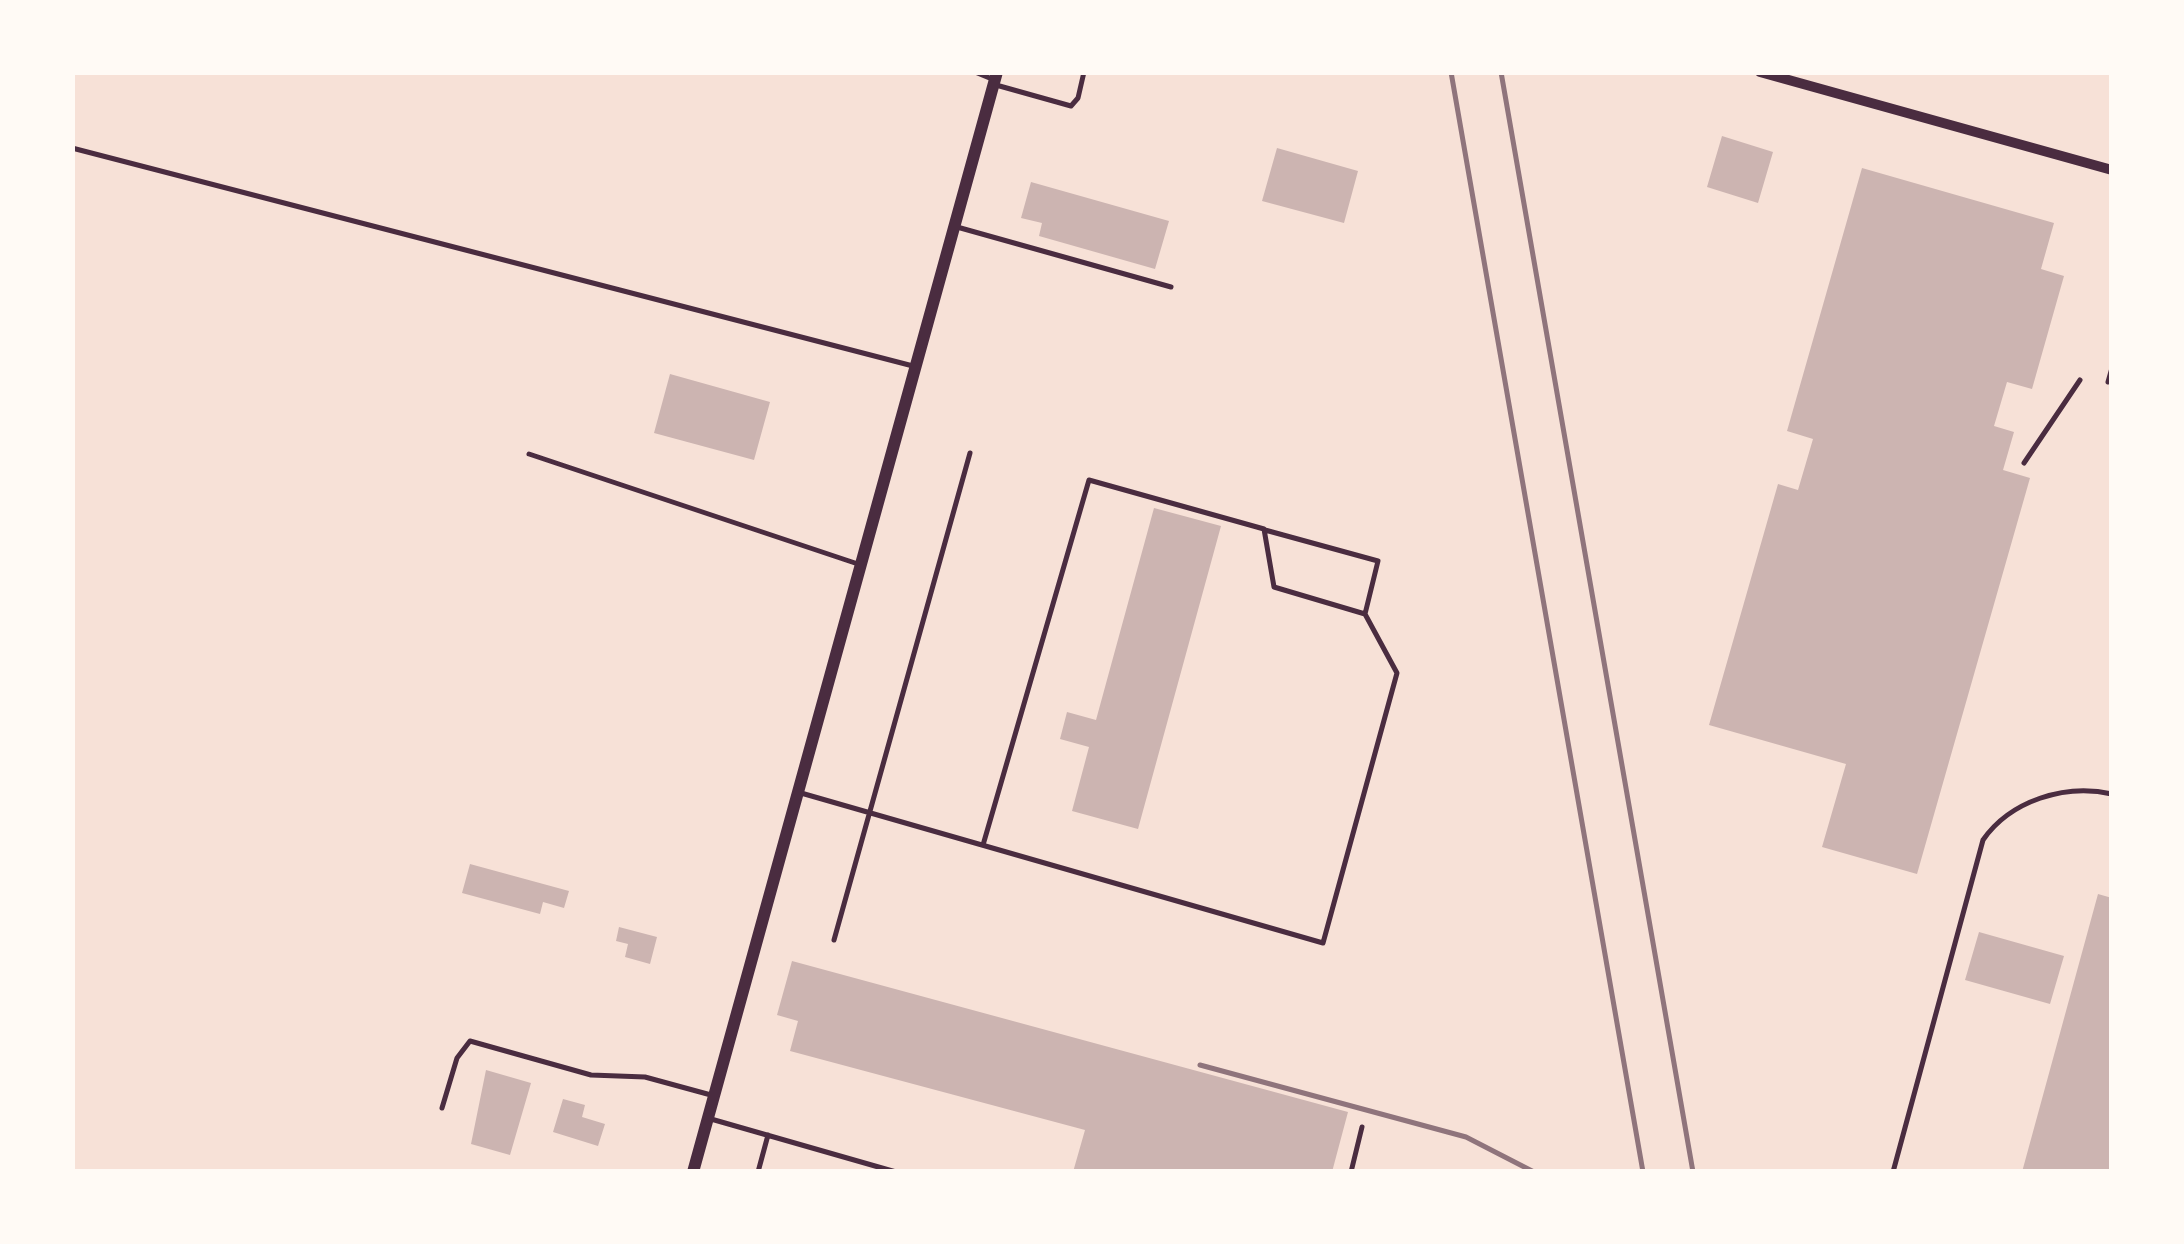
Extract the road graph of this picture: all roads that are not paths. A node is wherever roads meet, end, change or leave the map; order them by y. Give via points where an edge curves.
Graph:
1 (975, 72) edge
2 (1084, 72) edge
3 (1760, 72) edge
4 (995, 79) edge
5 (72, 148) edge
6 (2112, 170) edge
7 (954, 226) junction
8 (1171, 287) dead end
9 (916, 367) junction
10 (2112, 368) edge
11 (2080, 380) dead end
12 (2108, 382) dead end
13 (970, 453) dead end
14 (528, 454) dead end
15 (2024, 463) dead end
16 (1264, 529) junction
17 (860, 565) junction
18 (1365, 614) junction
19 (798, 792) junction
20 (2112, 794) edge
21 (868, 812) junction
22 (982, 845) junction
23 (834, 940) dead end
24 (714, 1096) junction
25 (442, 1108) dead end
26 (708, 1118) junction
27 (1362, 1127) dead end
28 (768, 1136) junction
29 (693, 1171) edge
30 (758, 1172) edge
31 (896, 1172) edge
32 (1350, 1172) edge
33 (1893, 1172) edge

1 - 4 lane
2 - 4 lane via 1071,106
3 - 6 street
4 - 7 street
5 - 9 lane
7 - 8 lane
7 - 9 street
9 - 17 street
10 - 12 lane
11 - 15 lane
13 - 21 lane
14 - 17 lane
16 - 18 lane via 1274,587
16 - 18 lane via 1378,561
16 - 22 lane via 1089,480
17 - 19 street
18 - 22 lane via 1397,673 1323,943
19 - 21 lane
19 - 24 street
20 - 33 lane via 2072,788 2000,816 1983,840
21 - 22 lane
21 - 23 lane
24 - 25 lane via 645,1076 591,1075 470,1042 456,1058
24 - 26 street
26 - 28 lane
26 - 29 street
27 - 32 lane
28 - 30 lane
28 - 31 lane

